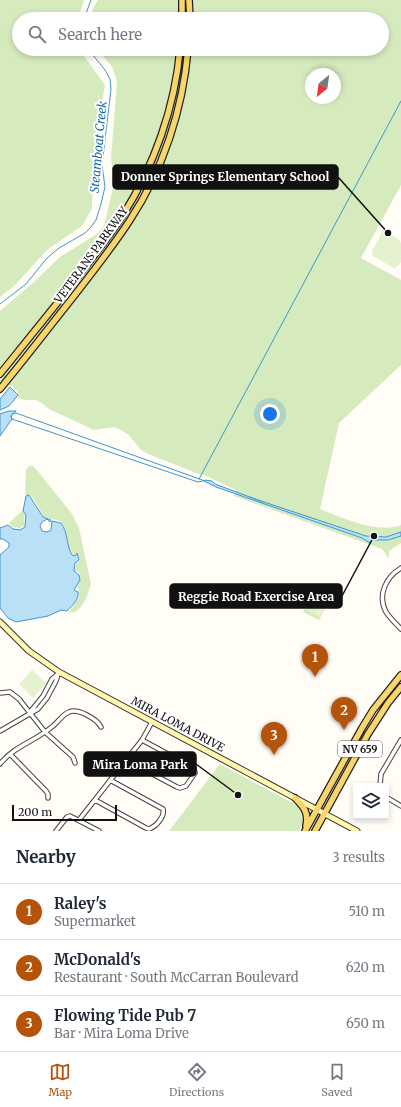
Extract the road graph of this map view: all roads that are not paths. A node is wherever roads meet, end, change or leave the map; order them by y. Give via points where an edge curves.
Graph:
1 (182, 0) edge
2 (189, 0) edge
3 (182, 12) edge
4 (190, 12) edge
5 (179, 56) edge
6 (187, 56) edge
7 (2, 371) edge
8 (0, 389) edge
9 (401, 568) edge
10 (0, 622) edge
11 (401, 629) edge
12 (59, 672) junction
13 (401, 676) edge
14 (401, 683) edge
15 (401, 687) edge
16 (0, 693) edge
17 (390, 701) junction
18 (30, 712) junction
19 (152, 722) junction
20 (101, 727) dead end
21 (0, 731) edge
22 (45, 732) junction
23 (142, 740) junction
24 (401, 740) edge
25 (10, 754) junction
26 (126, 760) junction
27 (75, 763) dead end
28 (0, 764) edge
29 (110, 780) junction
30 (380, 783) edge
31 (48, 798) dead end
32 (295, 798) junction
33 (389, 799) edge
34 (95, 800) junction
35 (401, 806) edge
36 (317, 810) junction
37 (325, 814) junction
38 (79, 820) junction
39 (91, 827) junction
40 (56, 831) edge
41 (88, 831) edge
42 (99, 831) edge
43 (304, 831) edge
44 (315, 831) edge
45 (357, 831) edge

1 - 3 main road
2 - 4 main road
5 - 7 main road, VETERANS PARKWAY via 173,94 164,126 139,186 94,256
6 - 8 main road, VETERANS PARKWAY via 182,94 172,128 163,156 147,190 130,220 101,261
9 - 11 street via 387,581 382,597 387,614
10 - 12 main road, MIRA LOMA DRIVE via 29,651
12 - 18 street via 47,698 38,709
12 - 19 main road, MIRA LOMA DRIVE
13 - 36 main road, NV 659 via 367,720
14 - 17 main road via 390,696
15 - 17 main road, NV 659
16 - 18 street via 15,695
17 - 37 main road, NV 659 via 368,734
18 - 21 street
18 - 22 street
19 - 23 street
19 - 32 main road, MIRA LOMA DRIVE
20 - 22 street via 81,713 71,711
22 - 25 street
22 - 27 street via 73,757
23 - 26 street
23 - 26 street via 194,768 194,773 186,786 177,787
24 - 30 street via 381,774
25 - 28 street
25 - 31 street via 46,791
26 - 29 street
29 - 34 street
29 - 34 street via 163,809 164,813 155,826 146,828
32 - 36 main road, MIRA LOMA DRIVE
32 - 43 main road via 306,812
33 - 35 street
34 - 38 street
36 - 37 main road, MIRA LOMA DRIVE
36 - 43 main road, NV 659
37 - 44 main road, NV 659
37 - 45 main road, MIRA LOMA DRIVE
38 - 39 street
38 - 40 street via 68,816
39 - 41 street
39 - 42 street

